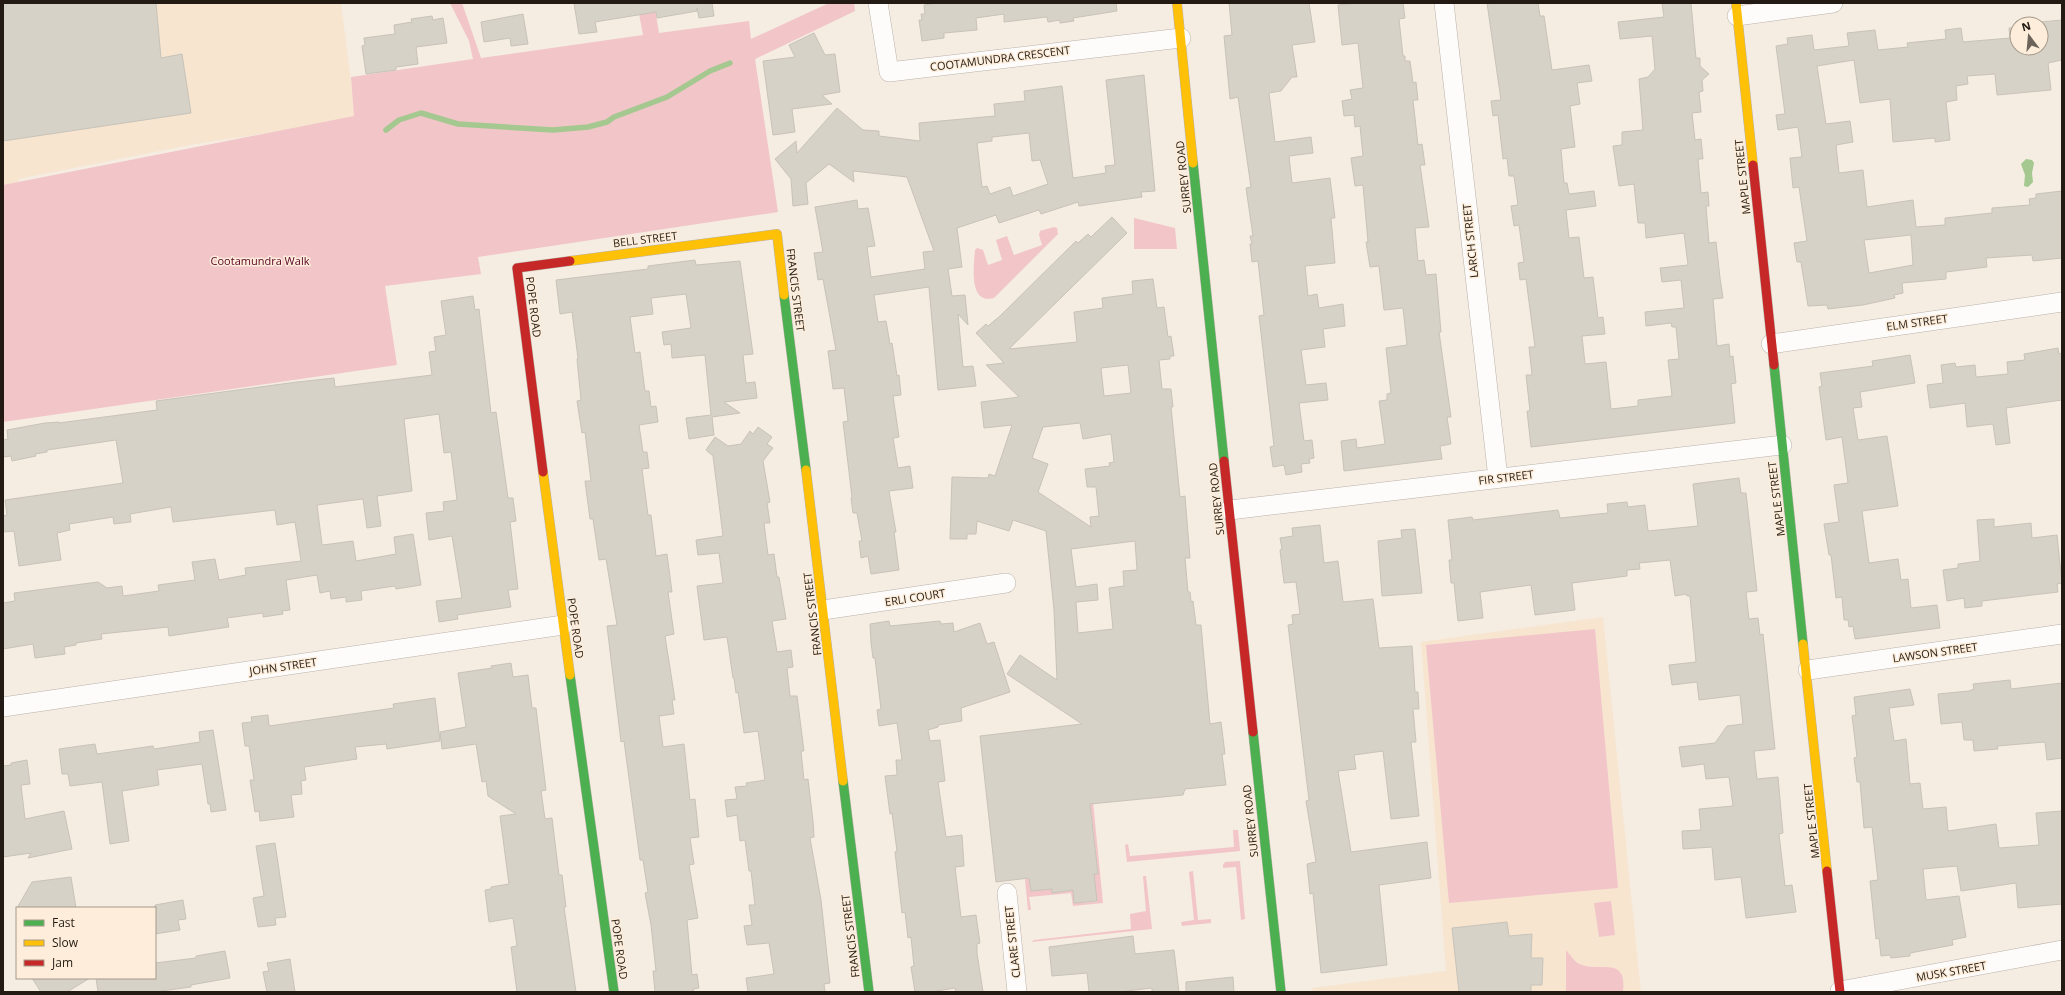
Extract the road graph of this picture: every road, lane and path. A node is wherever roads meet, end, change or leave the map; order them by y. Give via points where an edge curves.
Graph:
1 (878, 3) edge
2 (1178, 3) edge
3 (1444, 3) edge
4 (1833, 3) edge
5 (1736, 10) edge
6 (1181, 38) junction
7 (776, 234) joint
8 (517, 268) joint
9 (2062, 302) edge
10 (1771, 344) junction
11 (1782, 445) junction
12 (1498, 478) junction
13 (1230, 510) junction
14 (1006, 583) dead end
15 (823, 610) junction
16 (563, 626) junction
17 (2062, 634) edge
18 (1808, 670) junction
19 (3, 707) edge
20 (1007, 893) dead end
21 (2062, 950) edge
22 (614, 992) edge
23 (869, 992) edge
24 (1017, 992) edge
25 (1281, 992) edge
26 (1840, 992) edge

1 - 6 street, COOTAMUNDRA CRESCENT via 889,72
2 - 6 street, SURREY ROAD
3 - 12 street, LARCH STREET
4 - 5 street
5 - 10 street, MAPLE STREET
6 - 13 street, SURREY ROAD
7 - 8 street, BELL STREET
7 - 15 street, FRANCIS STREET
8 - 16 street, POPE ROAD
9 - 10 street, ELM STREET
10 - 11 street, MAPLE STREET
11 - 12 street, FIR STREET
11 - 18 street, MAPLE STREET
12 - 13 street, FIR STREET
13 - 25 street, SURREY ROAD
14 - 15 street, ERLI COURT
15 - 23 street, FRANCIS STREET
16 - 19 street, JOHN STREET
16 - 22 street, POPE ROAD
17 - 18 street, LAWSON STREET
18 - 26 street, MAPLE STREET
20 - 24 street, CLARE STREET
21 - 26 street, MUSK STREET

